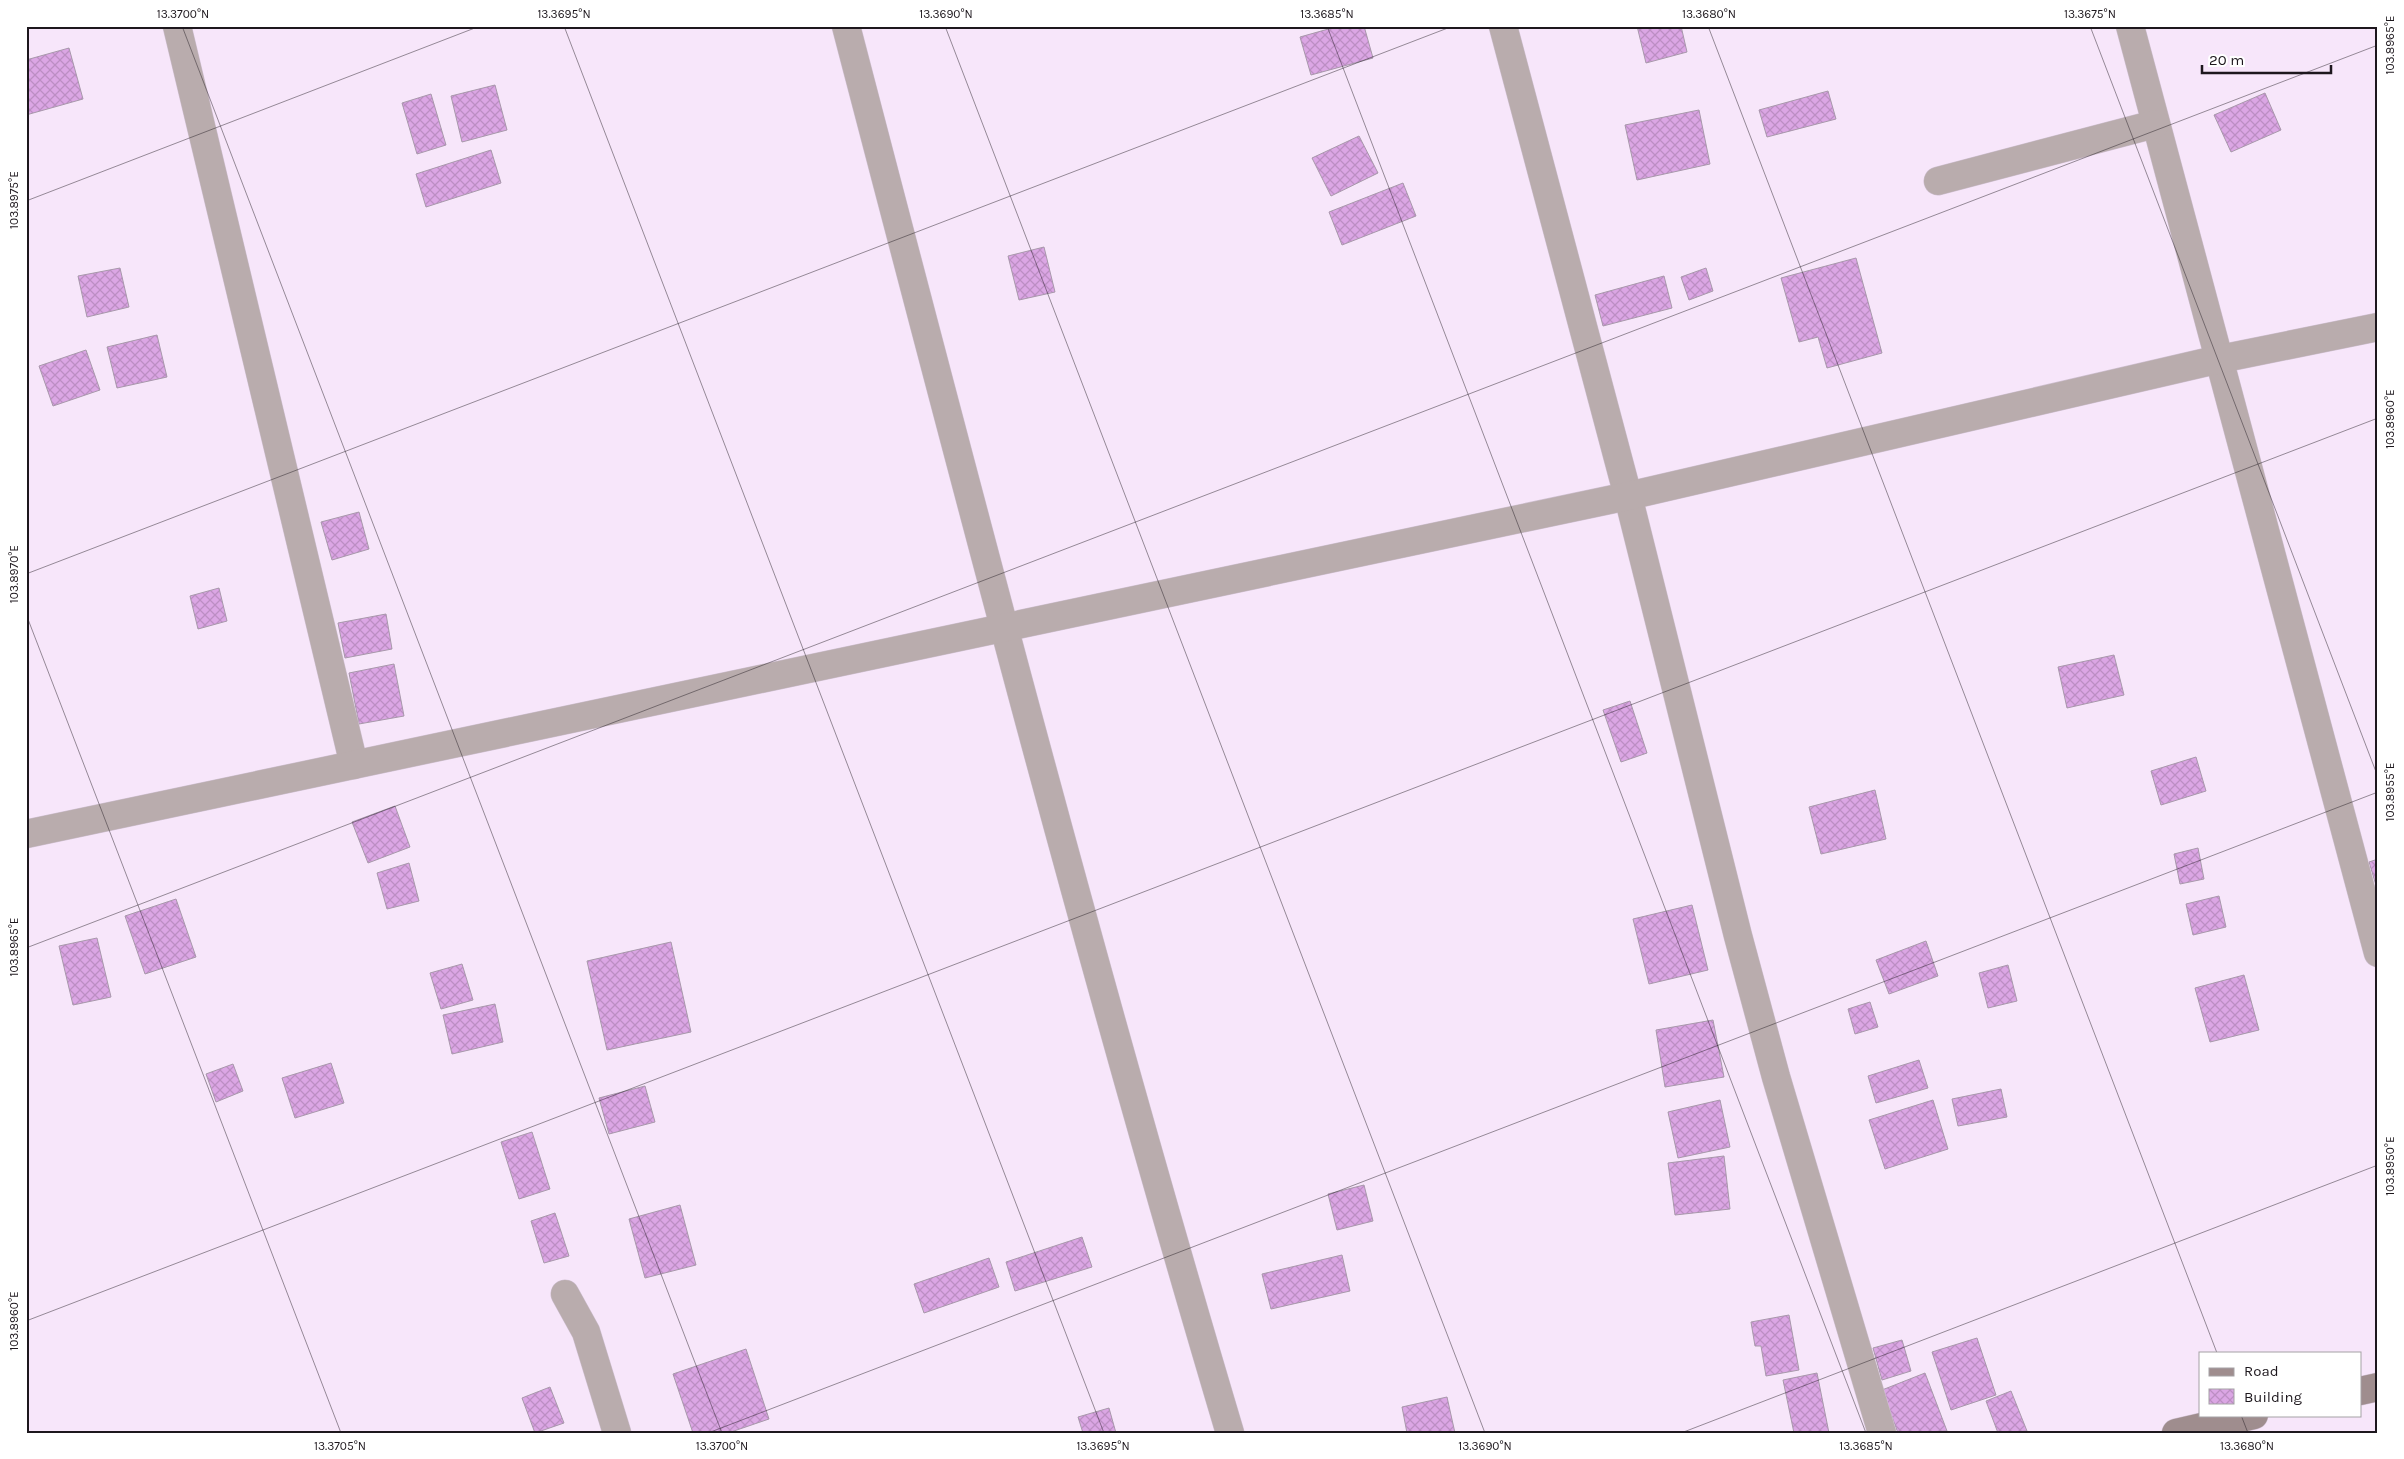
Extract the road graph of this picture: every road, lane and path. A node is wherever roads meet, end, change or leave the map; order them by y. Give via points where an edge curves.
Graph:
1 (177, 26) edge
2 (846, 26) edge
3 (1503, 26) edge
4 (2130, 26) edge
5 (2155, 124) junction
6 (1938, 181) dead end
7 (2378, 327) edge
8 (2220, 359) junction
9 (1628, 496) junction
10 (1002, 627) junction
11 (354, 765) junction
12 (26, 834) edge
13 (2378, 952) edge
14 (565, 1294) dead end
15 (2378, 1387) edge
16 (2362, 1391) edge
17 (2250, 1416) edge
18 (617, 1433) edge
19 (1230, 1433) edge
20 (1882, 1433) edge
21 (2176, 1433) edge

1 - 11 street
2 - 10 street
3 - 9 street
4 - 5 street
5 - 6 street
5 - 8 street
7 - 8 street
8 - 9 street
8 - 13 street
9 - 10 street
9 - 20 street via 1761,1020
10 - 11 street
10 - 19 street via 1171,1234
11 - 12 street
14 - 18 street via 586,1332
15 - 16 street
17 - 21 street

